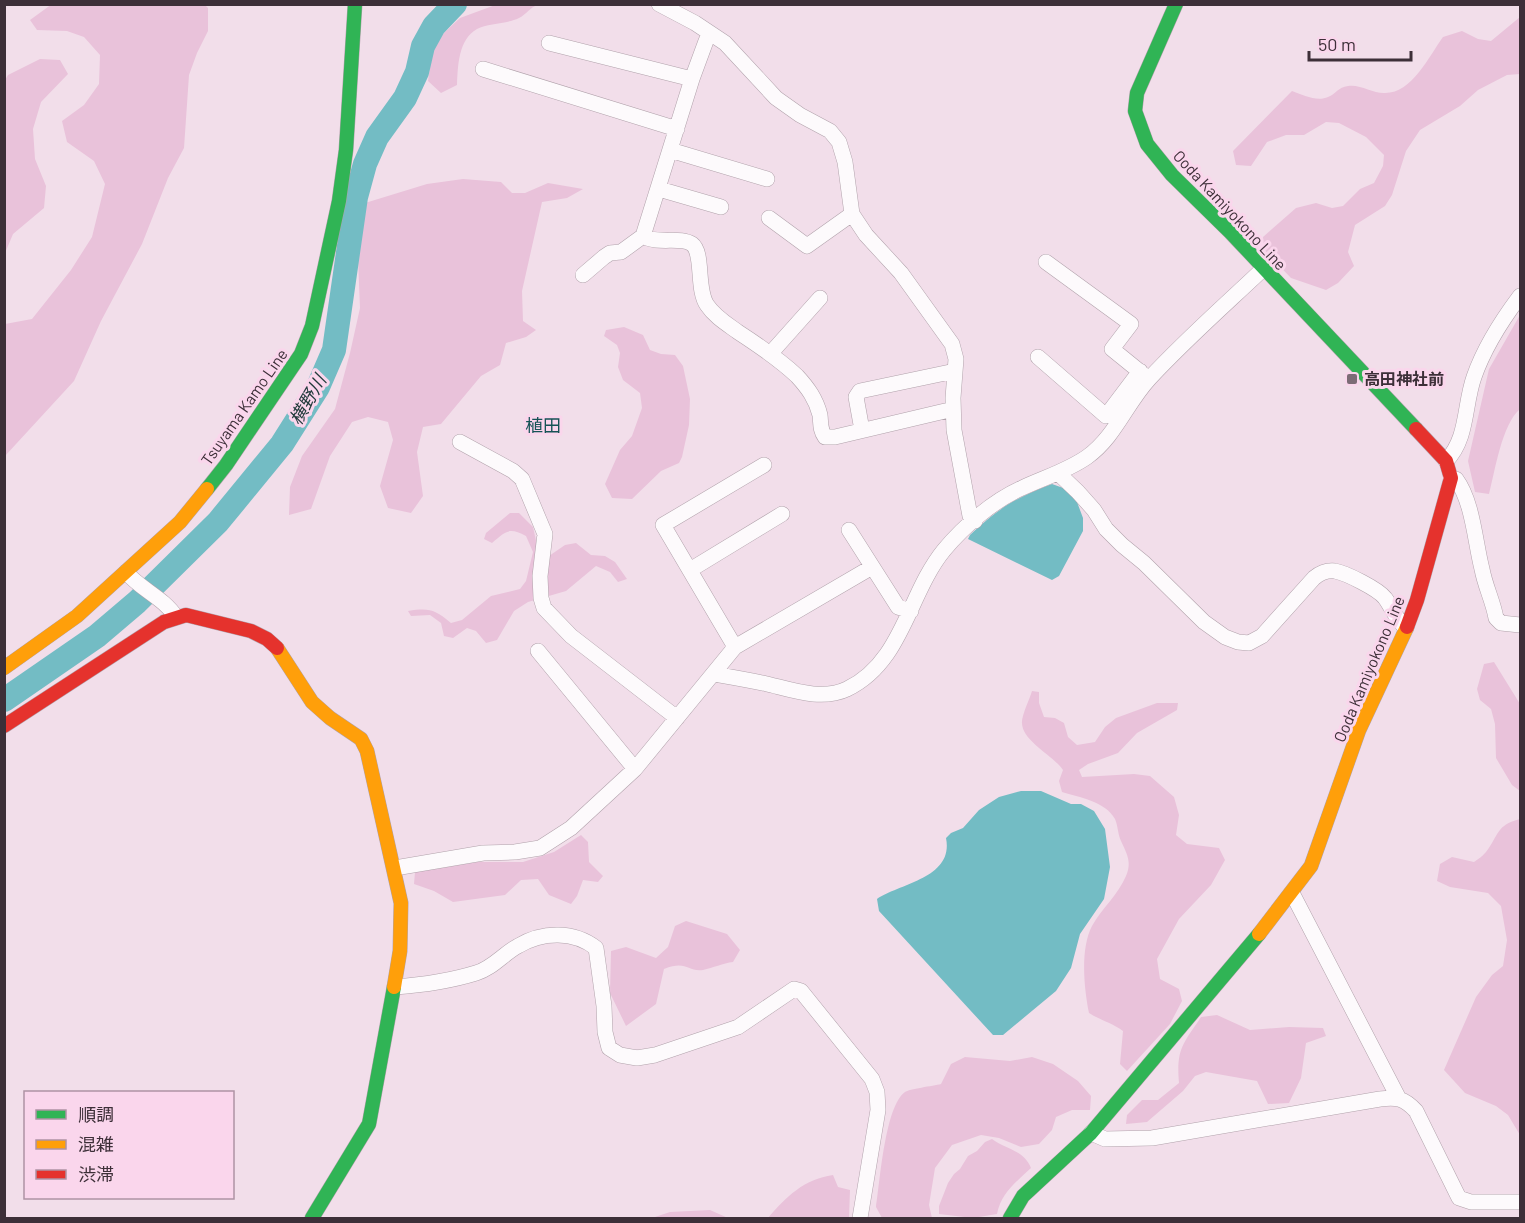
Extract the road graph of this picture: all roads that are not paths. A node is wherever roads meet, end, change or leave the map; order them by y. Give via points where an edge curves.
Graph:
1 (355, 4) edge
2 (658, 4) edge
3 (1176, 4) edge
4 (710, 33) junction
5 (549, 43) dead end
6 (483, 69) dead end
7 (692, 79) junction
8 (677, 129) junction
9 (670, 150) junction
10 (767, 179) dead end
11 (659, 189) junction
12 (721, 207) dead end
13 (852, 214) junction
14 (769, 218) dead end
15 (643, 236) junction
16 (1046, 262) dead end
17 (1263, 269) junction
18 (583, 275) dead end
19 (1521, 296) edge
20 (820, 298) dead end
21 (770, 354) junction
22 (1038, 357) dead end
23 (955, 371) junction
24 (1144, 375) junction
25 (953, 411) junction
26 (862, 430) junction
27 (460, 442) dead end
28 (1446, 461) junction
29 (764, 465) dead end
30 (1058, 473) junction
31 (1451, 478) junction
32 (782, 514) dead end
33 (975, 521) junction
34 (849, 530) dead end
35 (872, 567) junction
36 (690, 570) junction
37 (126, 572) junction
38 (911, 611) junction
39 (174, 613) junction
40 (1521, 625) edge
41 (1406, 628) junction
42 (735, 647) junction
43 (538, 651) dead end
44 (4, 668) edge
45 (714, 674) junction
46 (677, 718) junction
47 (4, 726) edge
48 (635, 770) junction
49 (395, 868) junction
50 (1292, 892) junction
51 (395, 987) junction
52 (1398, 1097) junction
53 (1091, 1133) junction
54 (1521, 1202) edge
55 (312, 1218) edge
56 (860, 1218) edge
57 (1010, 1218) edge

1 - 37 main road, Tsuyama Kamo Line via 345,160 312,326 300,354 226,465 180,522
2 - 4 street
3 - 17 main road, Ooda Kamiyokono Line via 1137,93 1135,111 1139,126 1147,144 1172,174
4 - 7 street
4 - 13 street via 725,43 776,98 830,131 839,142
5 - 7 street
6 - 8 street
7 - 8 street
8 - 9 street
9 - 10 street
9 - 11 street
11 - 12 street
11 - 15 street
13 - 14 street via 807,246
13 - 23 street via 952,344
15 - 18 street via 621,252 604,256
15 - 21 street via 657,241 686,241 694,246 705,303 715,315
16 - 24 street via 1131,324 1112,349
17 - 24 street
17 - 28 main road, Ooda Kamiyokono Line
19 - 28 street via 1502,320 1482,360 1460,438
20 - 21 street
21 - 26 street via 810,391 825,437
22 - 24 street via 1106,417
23 - 25 street
23 - 26 street via 860,391 856,397
24 - 30 street via 1104,443
25 - 26 street
25 - 33 street via 970,516
27 - 46 street via 522,479 545,534 540,576 544,608 571,636
28 - 31 main road, Ooda Kamiyokono Line
29 - 36 street via 663,525
30 - 33 street via 1000,500
30 - 41 street via 1122,545 1225,637 1249,642 1262,636 1323,571 1336,571 1377,590
31 - 40 street via 1463,488 1496,618 1501,623
31 - 41 main road, Ooda Kamiyokono Line
32 - 36 street
33 - 38 street via 934,564
34 - 35 street
35 - 38 street via 898,607
35 - 42 street
36 - 42 street
37 - 39 street
37 - 44 main road, Tsuyama Kamo Line via 78,616
38 - 45 street via 883,660 862,681 844,690 822,694
39 - 47 main road
39 - 49 main road via 219,622 267,639 281,651 312,702 361,739
41 - 50 main road, Ooda Kamiyokono Line via 1359,730 1311,866
42 - 45 street
43 - 48 street
45 - 46 street
46 - 48 street
48 - 49 street via 571,828 540,848
49 - 51 main road via 402,903
50 - 52 street
50 - 53 main road, Ooda Kamiyokono Line
51 - 55 main road via 369,1124
51 - 56 street via 477,973 519,945 543,936 566,935 586,940 596,948 609,1048 637,1058 738,1027 794,989 801,991 872,1079 877,1092 878,1110
52 - 53 street via 1152,1138 1105,1139
52 - 54 street via 1416,1111 1459,1198 1471,1202
53 - 57 main road, Ooda Kamiyokono Line via 1023,1196

